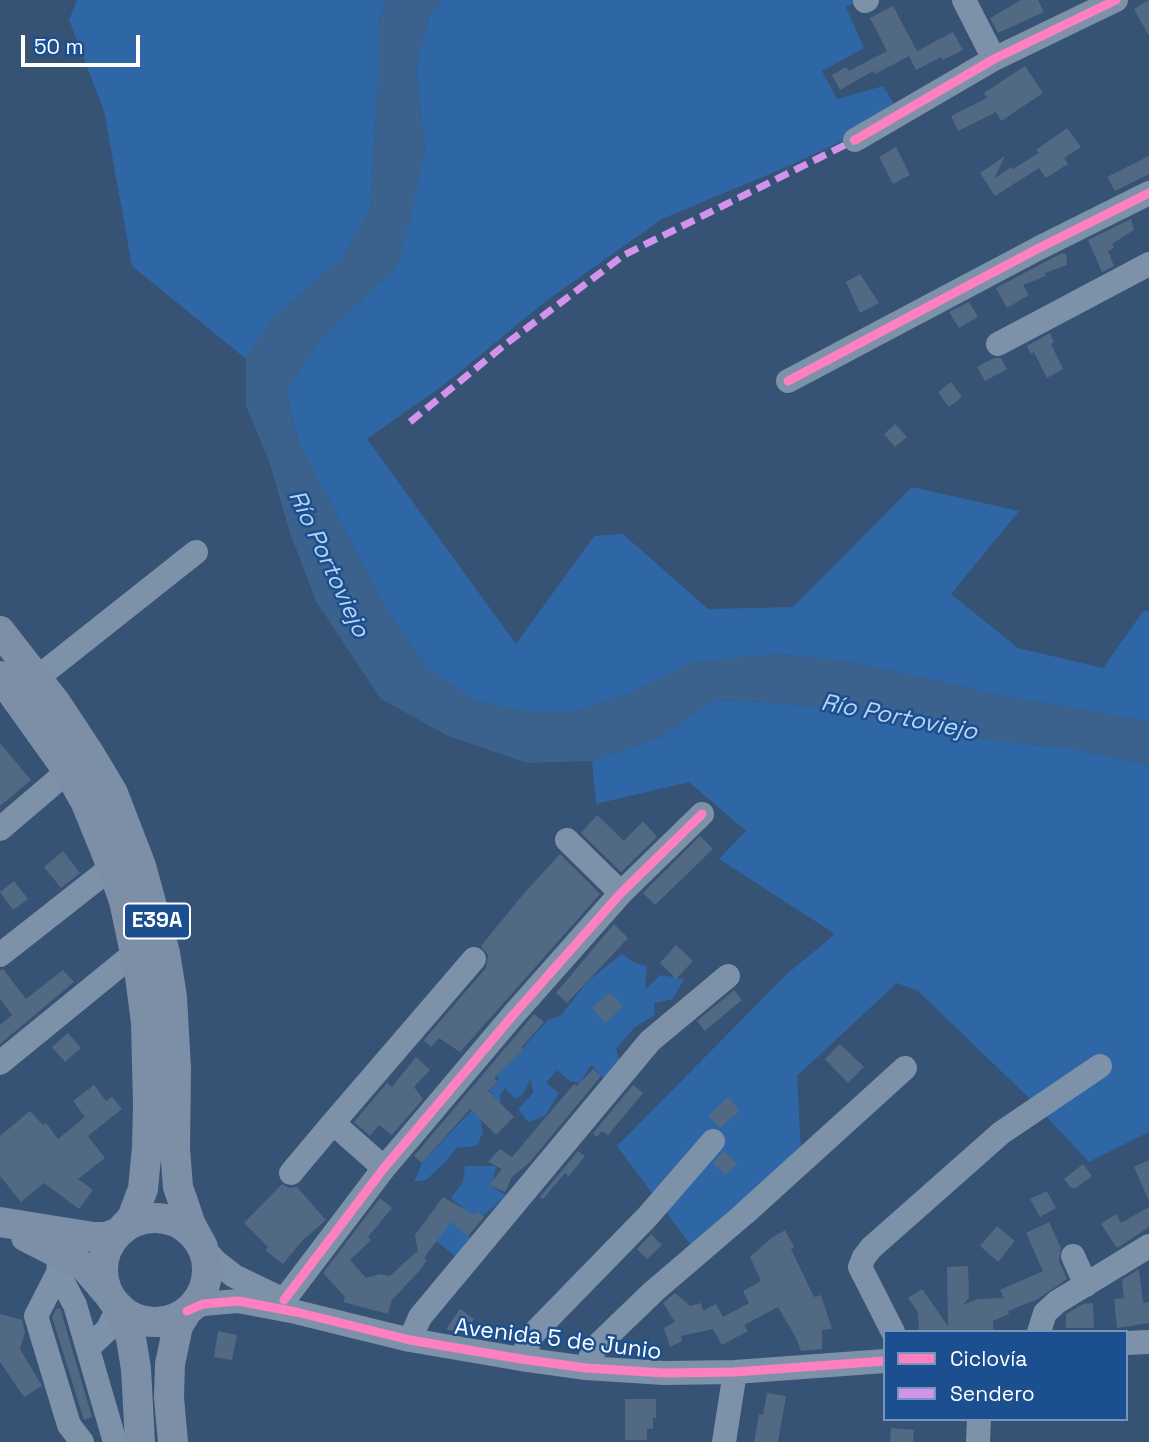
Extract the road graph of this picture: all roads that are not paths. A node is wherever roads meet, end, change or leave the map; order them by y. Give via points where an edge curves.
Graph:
1 (964, 0) edge
2 (1116, 0) edge
3 (994, 59) junction
4 (855, 140) dead end
5 (1149, 192) edge
6 (1149, 264) edge
7 (998, 344) dead end
8 (789, 381) dead end
9 (196, 552) dead end
10 (0, 631) edge
11 (0, 676) edge
12 (37, 678) junction
13 (68, 771) junction
14 (702, 814) dead end
15 (0, 829) edge
16 (567, 840) dead end
17 (112, 867) junction
18 (621, 892) junction
19 (136, 952) junction
20 (0, 955) edge
21 (474, 960) dead end
22 (728, 976) dead end
23 (0, 1063) edge
24 (1100, 1066) dead end
25 (905, 1068) dead end
26 (333, 1123) junction
27 (713, 1141) dead end
28 (384, 1168) junction
29 (291, 1173) dead end
30 (0, 1224) edge
31 (119, 1232) junction
32 (1149, 1246) edge
33 (203, 1247) junction
34 (1073, 1256) dead end
35 (59, 1263) junction
36 (1086, 1285) junction
37 (284, 1300) junction
38 (114, 1301) junction
39 (187, 1311) junction
40 (354, 1326) junction
41 (892, 1330) edge
42 (1040, 1330) edge
43 (410, 1340) junction
44 (1149, 1342) edge
45 (1128, 1343) edge
46 (88, 1348) junction
47 (521, 1359) junction
48 (883, 1361) edge
49 (586, 1368) junction
50 (735, 1372) junction
51 (979, 1421) edge
52 (82, 1442) edge
53 (115, 1442) edge
54 (140, 1442) edge
55 (173, 1442) edge
56 (724, 1442) edge
57 (978, 1442) edge

1 - 3 street
2 - 3 street
3 - 4 street
5 - 8 street
6 - 7 street
9 - 12 street
10 - 12 main road, E39A
11 - 13 main road, E39A
12 - 33 main road, E39A via 113,793 155,909 173,1009 177,1178 183,1206
13 - 15 street
13 - 17 main road, E39A
14 - 18 street
16 - 18 street
17 - 19 main road, E39A
17 - 20 street
18 - 28 street
19 - 23 street
19 - 31 main road, E39A via 146,1023 148,1147 139,1203
21 - 26 street
22 - 43 street via 650,1041 420,1317
24 - 41 street via 1001,1133 864,1257 860,1267
25 - 49 street via 654,1291 600,1343
26 - 28 street
26 - 29 street
27 - 47 street via 648,1216 534,1333
28 - 37 street
30 - 31 main road via 93,1237
30 - 35 main road
31 - 33 main road via 141,1220 165,1218 181,1223
31 - 38 main road, E39A via 104,1262 104,1279
32 - 36 street
33 - 37 street via 234,1276
33 - 39 main road, E39A via 207,1261 204,1289
34 - 36 street
35 - 38 main road via 85,1268
35 - 46 street
35 - 52 street via 36,1316 69,1425
36 - 42 street via 1045,1313
37 - 40 street
38 - 39 main road via 145,1321 159,1322
38 - 46 street via 107,1331
38 - 54 main road, E39A via 131,1338
39 - 40 street via 203,1304 238,1301
39 - 55 main road, E39A via 178,1326 170,1364
40 - 43 street, Avenida 5 de Junio
43 - 47 street, Avenida 5 de Junio
44 - 45 street
46 - 53 street
47 - 49 street, Avenida 5 de Junio
48 - 50 street, Avenida 5 de Junio
49 - 50 street, Avenida 5 de Junio
50 - 56 street
51 - 57 street

